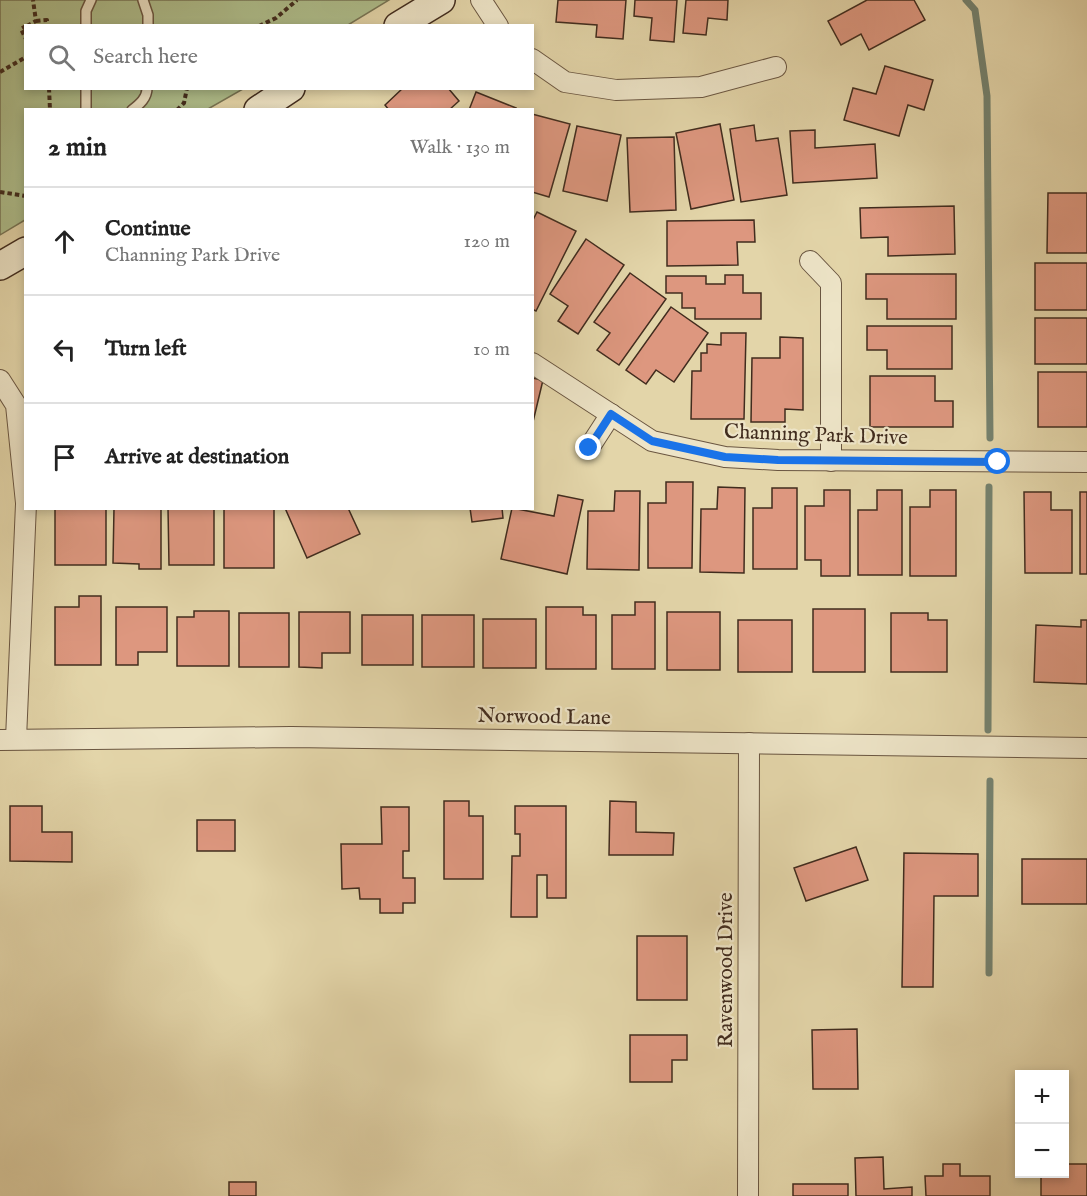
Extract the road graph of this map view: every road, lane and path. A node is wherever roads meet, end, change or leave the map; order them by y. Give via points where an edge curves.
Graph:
1 (33, 0) edge
2 (91, 0) edge
3 (143, 0) edge
4 (297, 0) edge
5 (441, 0) edge
6 (481, 0) edge
7 (36, 21) junction
8 (30, 24) edge
9 (47, 24) edge
10 (86, 24) edge
11 (148, 24) edge
12 (263, 24) edge
13 (401, 24) edge
14 (497, 24) edge
15 (24, 58) edge
16 (534, 60) edge
17 (777, 67) dead end
18 (0, 72) edge
19 (49, 90) edge
20 (86, 90) edge
21 (147, 90) edge
22 (187, 90) edge
23 (288, 90) edge
24 (50, 108) edge
25 (86, 108) edge
26 (135, 108) edge
27 (179, 108) edge
28 (261, 108) edge
29 (0, 192) edge
30 (24, 196) edge
31 (24, 252) edge
32 (810, 261) dead end
33 (0, 266) edge
34 (534, 364) edge
35 (0, 380) edge
36 (611, 414) junction
37 (589, 448) dead end
38 (831, 461) junction
39 (1087, 462) edge
40 (24, 483) edge
41 (25, 510) edge
42 (8, 739) edge
43 (749, 743) junction
44 (1087, 748) edge
45 (748, 1196) edge

1 - 7 path
2 - 10 lane
3 - 11 lane
4 - 12 path
5 - 13 main road
6 - 14 street
7 - 8 path
7 - 9 path via 47,20
15 - 18 path
16 - 17 street via 565,82 616,90 701,87
19 - 24 path
20 - 25 lane
21 - 26 lane
22 - 27 path
23 - 28 main road
29 - 30 path
31 - 33 main road
32 - 38 street via 831,283
34 - 36 street, Channing Park Drive
35 - 40 street via 16,405
36 - 37 street
36 - 38 street, Channing Park Drive via 652,441 725,457
38 - 39 street, Channing Park Drive
41 - 42 street
42 - 43 street, Norwood Lane via 291,737
43 - 44 street, Norwood Lane
43 - 45 street, Ravenwood Drive

